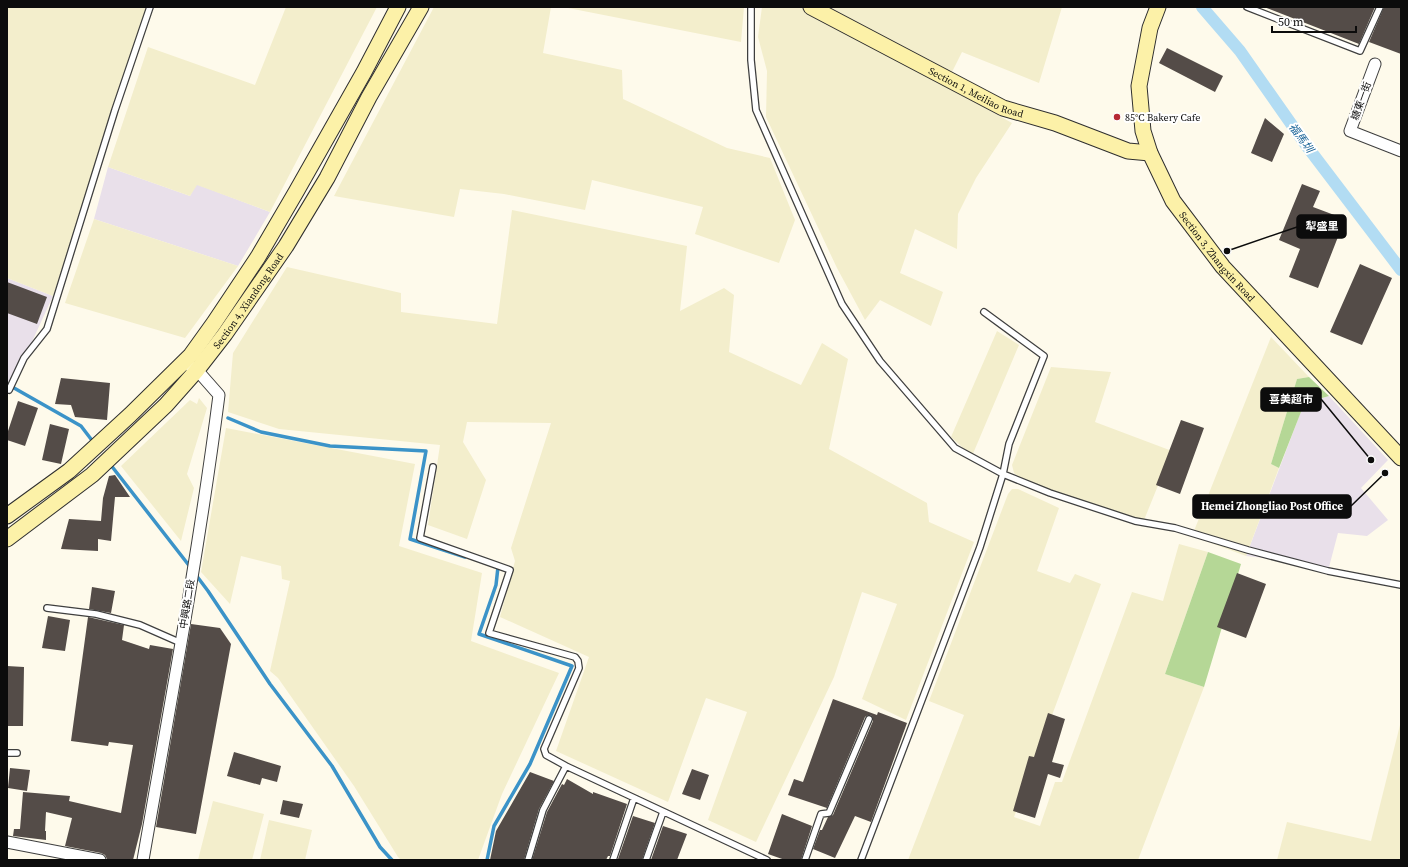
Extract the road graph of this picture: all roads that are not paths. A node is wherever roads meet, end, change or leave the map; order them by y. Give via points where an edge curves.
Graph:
1 (150, 7) edge
2 (398, 7) edge
3 (421, 7) edge
4 (751, 7) edge
5 (811, 7) edge
6 (1158, 7) edge
7 (1247, 7) edge
8 (1380, 7) edge
9 (1375, 64) dead end
10 (1401, 151) edge
11 (1150, 153) junction
12 (984, 312) dead end
13 (183, 364) junction
14 (197, 370) junction
15 (7, 389) edge
16 (1401, 458) edge
17 (433, 467) dead end
18 (1003, 474) junction
19 (7, 516) edge
20 (7, 539) edge
21 (1401, 585) edge
22 (47, 608) dead end
23 (181, 643) junction
24 (869, 719) dead end
25 (7, 753) edge
26 (18, 753) dead end
27 (566, 766) junction
28 (634, 798) junction
29 (663, 812) junction
30 (7, 842) edge
31 (100, 860) edge
32 (143, 860) edge
33 (528, 860) edge
34 (613, 860) edge
35 (646, 860) edge
36 (767, 860) edge
37 (805, 860) edge
38 (861, 860) edge

1 - 15 lane via 47,329 24,358 9,390
2 - 13 main road, Section 4, Xiandong Road via 364,72 258,257
3 - 14 main road, Section 4, Xiandong Road via 327,178 290,239
4 - 18 lane via 750,44 756,110 842,304 880,361 955,448
5 - 11 main road, Section 1, Meiliao Road via 1003,108 1055,123 1128,150
6 - 11 main road, Section 3, Zhangxin Road via 1150,28 1139,86 1143,131
7 - 8 lane via 1360,51
9 - 10 street, 糖東一街 via 1350,132
11 - 16 main road, Section 3, Zhangxin Road via 1172,201 1223,267
12 - 18 lane via 1044,356 1009,444
13 - 14 street, 中興路二段
13 - 19 main road, Section 4, Xiandong Road via 69,471
14 - 20 main road, Section 4, Xiandong Road via 166,405 92,475
14 - 23 street, 中興路二段 via 219,395
17 - 27 lane via 420,538 510,570 489,633 575,657 578,661 579,668 544,748 546,755
18 - 21 lane via 1050,493 1135,521 1175,528 1328,571
18 - 38 lane via 980,547
22 - 23 lane via 96,614 140,625
23 - 32 street, 中興路二段
24 - 37 lane via 829,812 821,814
25 - 26 lane
27 - 28 lane
27 - 33 lane via 543,810
28 - 29 lane
28 - 34 lane
29 - 35 lane
29 - 36 lane
30 - 31 street

